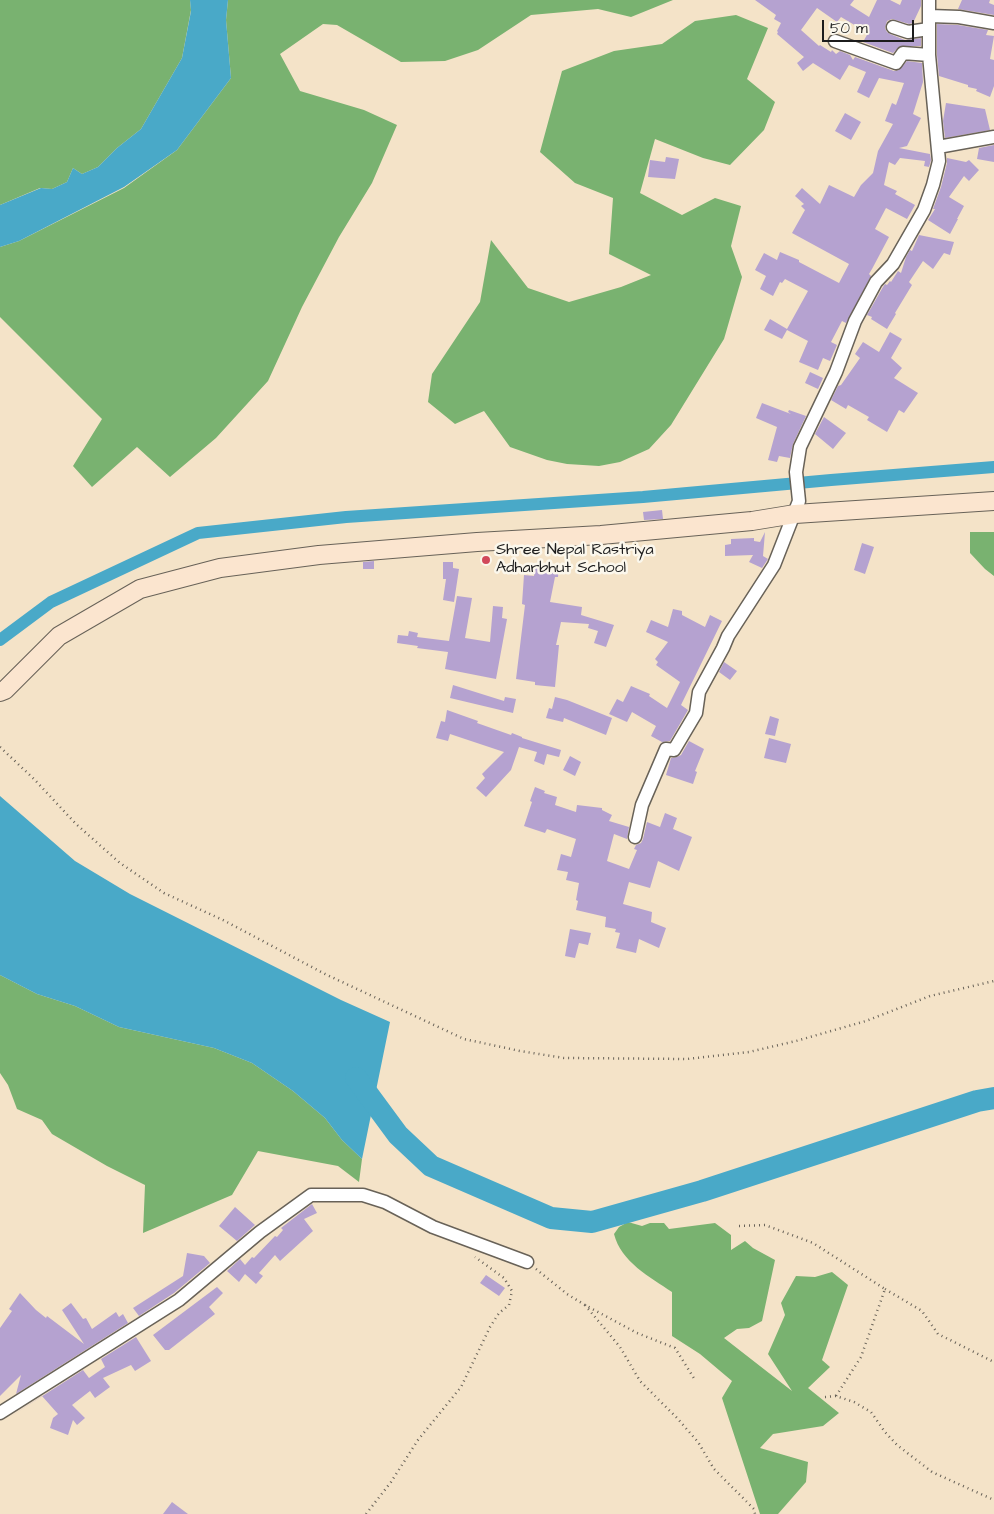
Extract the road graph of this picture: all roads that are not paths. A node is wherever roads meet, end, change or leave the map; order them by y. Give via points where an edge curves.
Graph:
1 (929, 0) edge
2 (929, 23) junction
3 (994, 24) edge
4 (893, 27) dead end
5 (835, 41) dead end
6 (929, 55) junction
7 (994, 138) edge
8 (938, 147) junction
9 (994, 501) edge
10 (797, 508) junction
11 (0, 692) edge
12 (634, 837) dead end
13 (527, 1262) road end
14 (0, 1413) edge

1 - 2 street
2 - 3 street via 959,17
2 - 4 street via 908,32
2 - 6 street
5 - 6 street via 896,63 903,53
6 - 8 street
7 - 8 street
8 - 10 street via 939,161 924,210 894,264 876,282 855,321 836,372 800,447 796,472
9 - 10 main road
10 - 11 main road via 752,521 602,536 319,555 220,568 140,589 59,636
10 - 12 street via 774,566 728,636 699,692 696,712 674,750 666,749 642,805
13 - 14 street via 433,1227 384,1202 363,1196 311,1195 260,1232 179,1300

